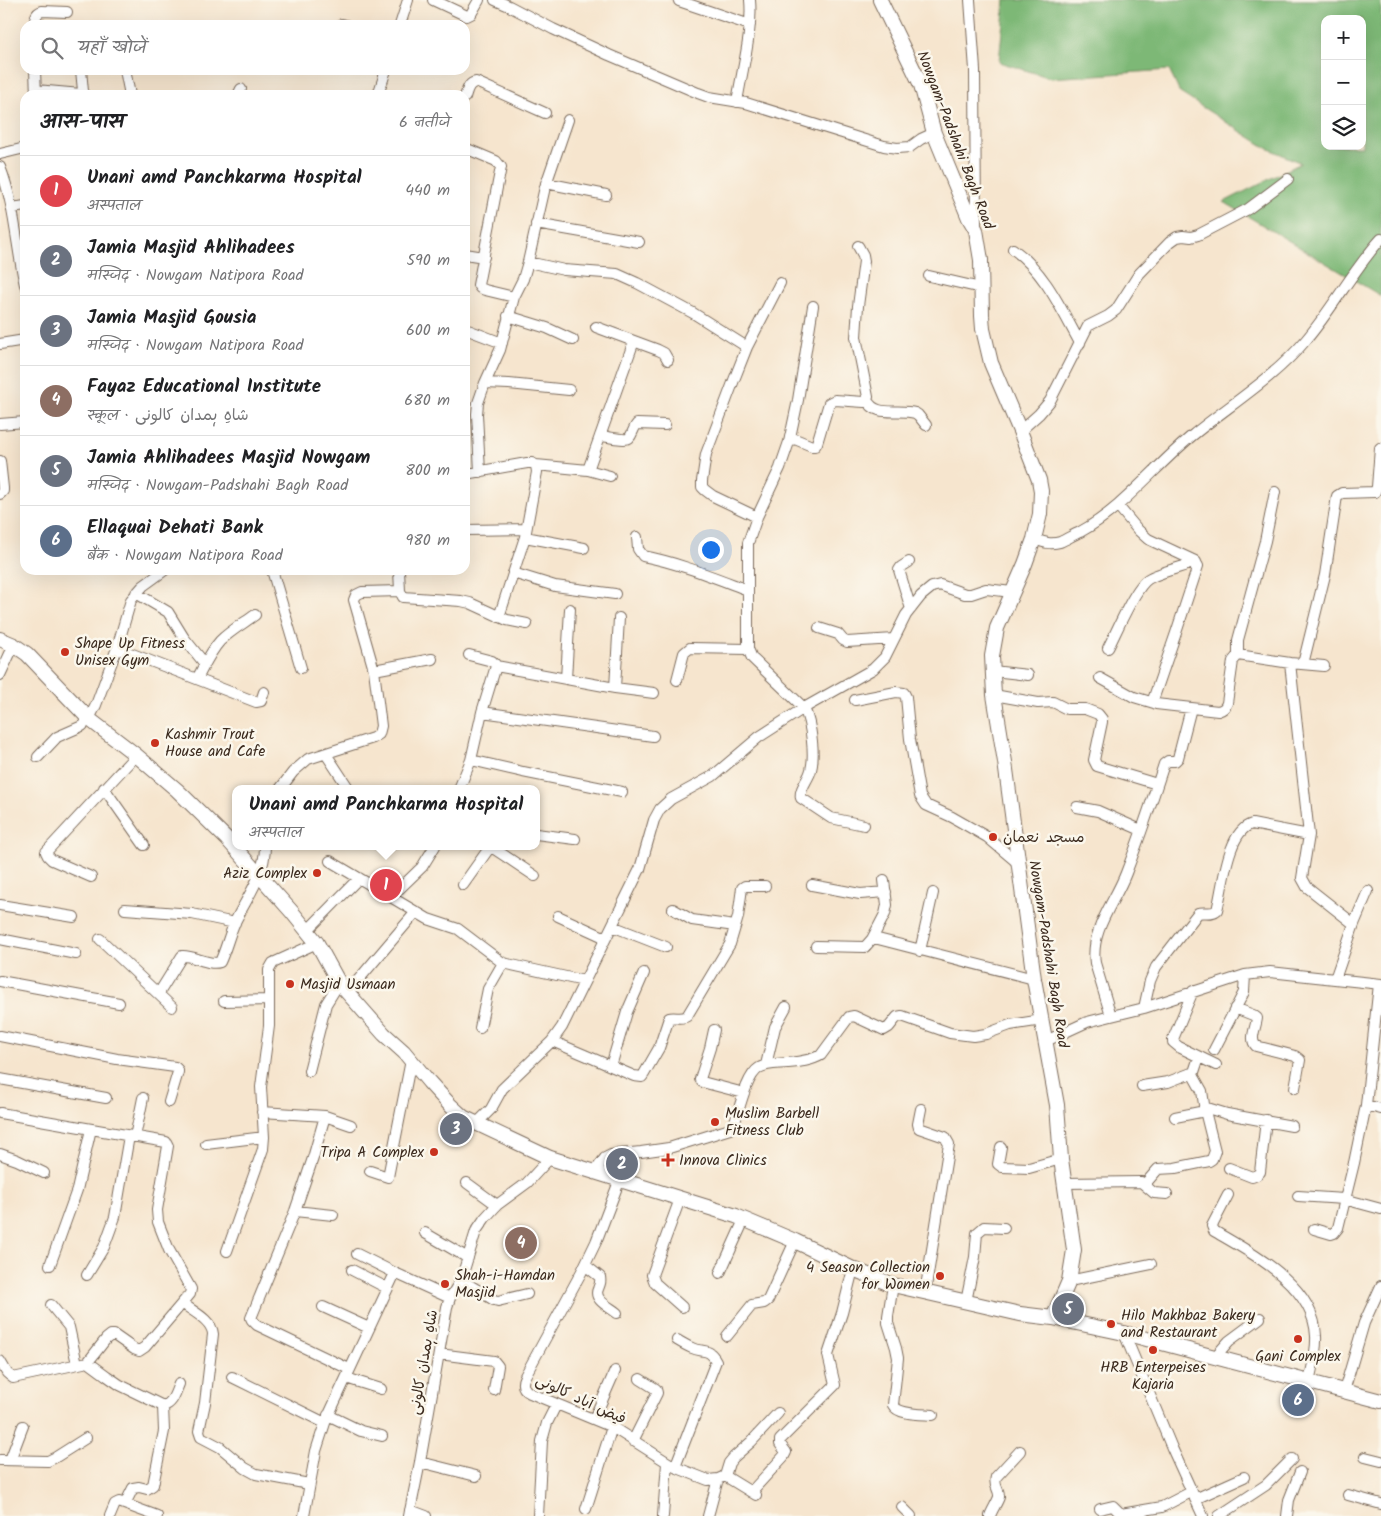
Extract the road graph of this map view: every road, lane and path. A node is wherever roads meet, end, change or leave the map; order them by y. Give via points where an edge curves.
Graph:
1 (408, 0) edge
2 (433, 0) edge
3 (479, 0) edge
4 (495, 0) edge
5 (750, 0) edge
6 (880, 0) edge
7 (970, 0) edge
8 (678, 1) dead end
9 (67, 12) dead end
10 (36, 20) edge
11 (402, 20) edge
12 (750, 25) junction
13 (34, 75) edge
14 (81, 75) edge
15 (126, 75) edge
16 (384, 75) edge
17 (36, 90) edge
18 (83, 90) edge
19 (129, 90) edge
20 (380, 90) edge
21 (467, 90) edge
22 (737, 102) junction
23 (546, 113) dead end
24 (568, 120) dead end
25 (934, 133) junction
26 (20, 149) edge
27 (470, 150) edge
28 (0, 154) edge
29 (0, 167) edge
30 (1288, 179) dead end
31 (546, 183) junction
32 (606, 195) dead end
33 (20, 207) edge
34 (12, 208) junction
35 (536, 224) junction
36 (976, 230) junction
37 (1381, 239) edge
38 (639, 242) dead end
39 (858, 246) dead end
40 (20, 247) edge
41 (1014, 248) dead end
42 (470, 255) edge
43 (484, 257) junction
44 (528, 262) junction
45 (929, 276) dead end
46 (780, 283) dead end
47 (981, 288) junction
48 (514, 297) junction
49 (813, 306) dead end
50 (508, 316) junction
51 (596, 327) dead end
52 (470, 331) edge
53 (573, 340) dead end
54 (20, 341) edge
55 (634, 341) junction
56 (502, 343) junction
57 (1080, 343) junction
58 (0, 344) edge
59 (747, 347) junction
60 (668, 360) dead end
61 (485, 383) junction
62 (570, 390) dead end
63 (867, 400) junction
64 (20, 422) edge
65 (0, 424) edge
66 (665, 425) dead end
67 (926, 425) dead end
68 (1020, 431) junction
69 (600, 436) junction
70 (790, 437) junction
71 (1380, 448) edge
72 (0, 461) edge
73 (536, 465) junction
74 (588, 470) junction
75 (480, 472) junction
76 (470, 473) edge
77 (610, 476) dead end
78 (1275, 492) dead end
79 (0, 494) edge
80 (1118, 506) junction
81 (757, 517) junction
82 (470, 530) edge
83 (526, 533) junction
84 (637, 537) dead end
85 (1034, 539) junction
86 (584, 548) dead end
87 (908, 562) dead end
88 (1196, 562) junction
89 (513, 573) junction
90 (158, 575) edge
91 (273, 575) edge
92 (399, 575) edge
93 (748, 590) junction
94 (400, 591) junction
95 (1012, 592) junction
96 (136, 593) junction
97 (615, 594) dead end
98 (570, 609) dead end
99 (911, 609) junction
100 (255, 615) dead end
101 (499, 617) junction
102 (619, 618) dead end
103 (527, 624) dead end
104 (819, 628) dead end
105 (0, 638) edge
106 (894, 639) junction
107 (14, 644) junction
108 (117, 648) junction
109 (1108, 648) dead end
110 (748, 649) junction
111 (469, 655) dead end
112 (1238, 656) junction
113 (432, 659) dead end
114 (1290, 663) junction
115 (205, 664) junction
116 (1303, 664) junction
117 (496, 666) junction
118 (1324, 666) dead end
119 (301, 668) dead end
120 (374, 670) junction
121 (993, 671) junction
122 (0, 675) edge
123 (1028, 675) dead end
124 (1100, 678) dead end
125 (197, 679) junction
126 (566, 679) junction
127 (677, 680) dead end
128 (615, 688) junction
129 (264, 692) dead end
130 (654, 693) dead end
131 (994, 695) junction
132 (855, 700) dead end
133 (1154, 703) junction
134 (804, 708) junction
135 (1191, 708) junction
136 (482, 712) junction
137 (89, 719) junction
138 (653, 736) dead end
139 (326, 754) junction
140 (136, 755) junction
141 (38, 757) dead end
142 (471, 760) junction
143 (1157, 784) junction
144 (283, 785) edge
145 (346, 785) edge
146 (461, 785) edge
147 (104, 788) junction
148 (622, 792) dead end
149 (1077, 807) dead end
150 (864, 825) dead end
151 (1141, 830) junction
152 (540, 835) edge
153 (1308, 835) junction
154 (575, 839) dead end
155 (144, 845) dead end
156 (232, 845) edge
157 (237, 850) edge
158 (265, 850) edge
159 (432, 850) edge
160 (491, 850) edge
161 (497, 850) edge
162 (330, 861) dead end
163 (1019, 864) junction
164 (91, 876) dead end
165 (260, 876) junction
166 (535, 876) dead end
167 (359, 878) junction
168 (884, 880) dead end
169 (463, 885) dead end
170 (812, 885) dead end
171 (765, 886) dead end
172 (1368, 891) dead end
173 (886, 892) junction
174 (933, 893) dead end
175 (392, 896) junction
176 (0, 905) edge
177 (125, 908) dead end
178 (673, 909) dead end
179 (416, 912) junction
180 (558, 916) dead end
181 (74, 917) dead end
182 (234, 923) junction
183 (1354, 924) junction
184 (612, 926) junction
185 (735, 926) junction
186 (307, 931) junction
187 (606, 938) junction
188 (0, 939) edge
189 (100, 939) dead end
190 (872, 939) junction
191 (317, 943) junction
192 (816, 946) dead end
193 (666, 947) dead end
194 (920, 951) junction
195 (76, 954) dead end
196 (503, 962) junction
197 (644, 973) dead end
198 (1245, 975) junction
199 (1034, 979) junction
200 (1335, 979) junction
201 (584, 981) junction
202 (0, 982) edge
203 (1380, 984) edge
204 (343, 988) junction
205 (1193, 991) junction
206 (159, 994) junction
207 (269, 1000) junction
208 (224, 1001) dead end
209 (119, 1003) dead end
210 (172, 1007) dead end
211 (786, 1007) dead end
212 (1144, 1008) junction
213 (1235, 1008) junction
214 (1112, 1016) junction
215 (1042, 1020) junction
216 (480, 1028) dead end
217 (714, 1030) dead end
218 (0, 1036) edge
219 (552, 1041) junction
220 (1046, 1041) junction
221 (1214, 1050) dead end
222 (1200, 1057) junction
223 (411, 1060) junction
224 (766, 1065) junction
225 (1216, 1065) dead end
226 (611, 1066) junction
227 (310, 1071) dead end
228 (1194, 1072) junction
229 (0, 1079) edge
230 (1142, 1086) dead end
231 (1296, 1088) dead end
232 (744, 1093) junction
233 (106, 1098) dead end
234 (143, 1098) dead end
235 (169, 1102) dead end
236 (1366, 1105) junction
237 (922, 1109) dead end
238 (1205, 1109) junction
239 (1381, 1109) edge
240 (262, 1112) junction
241 (0, 1113) edge
242 (325, 1116) junction
243 (1175, 1116) dead end
244 (1266, 1120) junction
245 (476, 1124) junction
246 (351, 1125) dead end
247 (1292, 1126) dead end
248 (91, 1129) junction
249 (132, 1136) junction
250 (264, 1137) junction
251 (206, 1144) dead end
252 (1001, 1147) dead end
253 (0, 1154) edge
254 (550, 1158) junction
255 (1061, 1159) junction
256 (1229, 1168) dead end
257 (370, 1171) dead end
258 (596, 1171) junction
259 (44, 1173) dead end
260 (620, 1179) junction
261 (467, 1183) dead end
262 (1064, 1183) junction
263 (1145, 1184) junction
264 (1167, 1194) dead end
265 (1228, 1195) dead end
266 (1298, 1196) dead end
267 (680, 1199) junction
268 (1344, 1199) junction
269 (497, 1205) junction
270 (1381, 1210) edge
271 (295, 1211) junction
272 (333, 1215) dead end
273 (744, 1220) junction
274 (1004, 1228) dead end
275 (1314, 1229) dead end
276 (425, 1233) dead end
277 (795, 1240) junction
278 (227, 1250) dead end
279 (357, 1254) dead end
280 (468, 1258) junction
281 (50, 1264) dead end
282 (1151, 1264) dead end
283 (585, 1265) junction
284 (852, 1268) junction
285 (352, 1270) dead end
286 (395, 1273) junction
287 (720, 1273) dead end
288 (87, 1274) dead end
289 (461, 1280) junction
290 (1069, 1281) junction
291 (893, 1285) junction
292 (1381, 1286) edge
293 (387, 1288) junction
294 (925, 1293) junction
295 (527, 1294) dead end
296 (450, 1298) junction
297 (966, 1302) junction
298 (182, 1303) junction
299 (50, 1305) dead end
300 (682, 1307) dead end
301 (323, 1308) dead end
302 (617, 1313) dead end
303 (1053, 1318) junction
304 (1260, 1318) dead end
305 (369, 1328) junction
306 (1124, 1334) junction
307 (727, 1336) dead end
308 (677, 1340) dead end
309 (440, 1354) junction
310 (1214, 1358) junction
311 (0, 1361) edge
312 (88, 1362) junction
313 (77, 1364) junction
314 (615, 1371) dead end
315 (348, 1373) junction
316 (232, 1377) dead end
317 (640, 1379) dead end
318 (1310, 1382) junction
319 (180, 1384) dead end
320 (381, 1389) dead end
321 (494, 1390) dead end
322 (1344, 1391) junction
323 (1381, 1400) edge
324 (556, 1405) junction
325 (163, 1406) junction
326 (778, 1413) dead end
327 (932, 1416) dead end
328 (327, 1419) junction
329 (594, 1419) junction
330 (22, 1426) dead end
331 (612, 1427) junction
332 (382, 1436) dead end
333 (86, 1438) dead end
334 (633, 1441) junction
335 (1020, 1451) dead end
336 (1365, 1457) dead end
337 (1292, 1459) dead end
338 (5, 1460) edge
339 (1381, 1461) edge
340 (420, 1462) junction
341 (671, 1465) junction
342 (1300, 1472) dead end
343 (476, 1476) dead end
344 (1244, 1477) dead end
345 (722, 1478) junction
346 (309, 1484) junction
347 (1348, 1495) dead end
348 (1193, 1496) junction
349 (125, 1504) junction
350 (1381, 1504) edge
351 (902, 1507) dead end
352 (586, 1509) dead end
353 (1100, 1509) dead end
354 (409, 1513) edge
355 (110, 1516) edge
356 (157, 1516) edge
357 (304, 1516) edge
358 (426, 1516) edge
359 (538, 1516) edge
360 (663, 1516) edge
361 (708, 1516) edge
362 (911, 1516) edge
363 (990, 1516) edge
364 (1203, 1516) edge
365 (1219, 1516) edge
366 (1287, 1516) edge

1 - 11 street
2 - 3 street via 467,16
4 - 22 street via 656,76 709,97
5 - 12 street
6 - 25 main road, Nowgam-Padshahi Bagh Road via 921,85
7 - 36 street via 975,70
8 - 12 street
9 - 10 street via 38,12
12 - 22 street
13 - 17 street
14 - 18 street
15 - 19 street
16 - 20 street
21 - 23 street via 476,82
22 - 25 street via 884,146 910,147
24 - 31 street
25 - 36 main road, Nowgam-Padshahi Bagh Road
26 - 28 street
27 - 43 street via 501,166
29 - 34 street
30 - 57 street via 1248,209 1198,235 1177,237 1170,242 1139,274 1116,310 1091,324
31 - 32 street
31 - 35 street
33 - 34 street
34 - 40 street
35 - 38 street
35 - 44 street
36 - 47 main road, Nowgam-Padshahi Bagh Road
37 - 80 street via 1306,341 1277,370 1192,436
39 - 63 street via 864,261 856,337
41 - 57 street via 1044,280
42 - 43 street
43 - 48 street via 478,283 480,288
44 - 48 street
44 - 59 street via 564,270 617,274 693,313
45 - 47 street
46 - 59 street
47 - 68 main road, Nowgam-Padshahi Bagh Road via 983,329 991,363
48 - 50 street
49 - 70 street
50 - 53 street
50 - 56 street
51 - 55 street
52 - 56 street
54 - 58 street
55 - 60 street via 662,352
55 - 69 street
56 - 61 street
57 - 68 street via 1050,401
59 - 81 street via 706,454 702,487 713,496
61 - 62 street
61 - 75 street via 477,414
63 - 67 street via 875,409 914,413
63 - 70 street via 834,400 829,403 815,446
64 - 65 street
66 - 69 street via 637,424 627,439
68 - 85 main road, Nowgam-Padshahi Bagh Road via 1041,491
69 - 74 street
70 - 81 street via 780,468
71 - 116 street via 1375,492 1342,492 1337,496 1325,575
72 - 79 street via 3,492
73 - 74 street
73 - 75 street via 527,463
73 - 83 street
74 - 77 street
75 - 76 street
78 - 112 street via 1266,541 1238,640
80 - 85 street via 1059,542
80 - 88 street via 1148,539
81 - 93 street via 748,543
82 - 83 street
83 - 86 street
83 - 89 street
84 - 93 street via 638,549 643,556 688,567
85 - 95 main road, Nowgam-Padshahi Bagh Road
87 - 99 street via 899,570
88 - 109 street via 1144,582
88 - 133 street via 1197,570
89 - 97 street via 555,586
89 - 101 street
90 - 96 street
91 - 119 street
92 - 94 street
93 - 110 street
94 - 101 street via 405,597 470,603
94 - 120 street via 362,592 354,600
95 - 99 street via 986,589 965,594 935,586
95 - 121 main road, Nowgam-Padshahi Bagh Road via 996,628
96 - 108 street via 128,608
96 - 115 street via 168,612
98 - 126 street
99 - 106 street
100 - 115 street via 219,642
101 - 103 street
102 - 128 street
104 - 106 street via 838,634 847,642
105 - 107 main road
106 - 134 street via 885,657 873,669
107 - 122 street
107 - 137 main road via 28,654
108 - 125 street
108 - 137 street
110 - 127 street via 690,648 684,653
110 - 134 street via 754,661
111 - 117 street via 492,661
112 - 114 street
112 - 135 street via 1233,661 1225,707 1218,711
113 - 120 street
114 - 116 street
114 - 153 street
115 - 125 street
116 - 118 street
117 - 126 street
117 - 136 street
120 - 139 street via 381,726 379,734
121 - 123 street
121 - 131 main road, Nowgam-Padshahi Bagh Road
124 - 133 street via 1134,697
125 - 129 street via 258,702
126 - 128 street
128 - 130 street
131 - 143 street via 1038,703 1053,702 1067,709 1082,708 1098,714 1102,722 1095,763 1101,768
131 - 163 main road, Nowgam-Padshahi Bagh Road
132 - 163 street via 904,693 922,800 987,837
133 - 135 street
134 - 150 street via 810,724 812,758 801,798 831,818
134 - 184 street via 759,737 713,776 671,799 660,809 640,869
135 - 143 street via 1178,758 1164,764
136 - 138 street
136 - 142 street
137 - 140 main road
137 - 141 street via 82,726 57,737
139 - 144 street via 303,763
139 - 145 street
140 - 147 street
140 - 156 main road
142 - 146 street
142 - 148 street
143 - 151 street
147 - 155 street
147 - 164 street via 46,852 52,860
149 - 151 street via 1098,811
151 - 214 street via 1094,948 1095,963
152 - 154 street
153 - 183 street via 1302,881
153 - 212 street via 1252,824 1243,829 1231,847 1217,910 1198,914 1161,959 1152,974
157 - 165 main road
158 - 165 street
159 - 175 street via 422,866
160 - 169 street
161 - 166 street
162 - 167 street
163 - 199 main road, Nowgam-Padshahi Bagh Road
165 - 182 street
165 - 186 main road
167 - 175 street
167 - 186 street
168 - 173 street
170 - 173 street via 860,894
171 - 185 street via 742,888
172 - 183 street
173 - 190 street via 886,911
174 - 194 street
175 - 179 street
176 - 181 street
177 - 182 street via 192,914
178 - 185 street via 692,920
179 - 196 street via 458,929
179 - 204 street
180 - 187 street
182 - 206 street via 220,962 182,956
183 - 200 street
184 - 187 street
184 - 193 street
185 - 226 street via 727,951 689,1013 684,1018 669,1018 659,1048 644,1074 638,1077
186 - 191 main road
187 - 201 street
188 - 195 street
189 - 206 street
190 - 192 street via 865,947
190 - 194 street
191 - 204 main road
191 - 207 street via 272,964 268,970
194 - 199 street
196 - 201 street
196 - 216 street via 488,989
197 - 226 street
198 - 200 street via 1270,972
198 - 205 street
198 - 213 street via 1244,992
199 - 215 main road, Nowgam-Padshahi Bagh Road
200 - 203 street
201 - 219 street
202 - 209 street
203 - 236 street
204 - 223 main road
204 - 227 street via 326,1004
205 - 212 street
205 - 222 street via 1173,1039 1179,1047
206 - 210 street
207 - 208 street
207 - 240 street via 261,1087
211 - 224 street via 775,1027
212 - 214 street
213 - 221 street
213 - 231 street via 1256,1018 1252,1039 1256,1046 1300,1060
214 - 220 street via 1079,1025
215 - 220 main road, Nowgam-Padshahi Bagh Road
215 - 224 street via 974,1036 950,1033 902,1016 882,1030 852,1016 821,1055 804,1061
217 - 232 street via 700,1079
218 - 235 street via 174,1067 178,1072
219 - 226 street
219 - 245 street via 502,1089 491,1109
220 - 255 main road, Nowgam-Padshahi Bagh Road via 1057,1105
222 - 225 street
222 - 228 street
223 - 245 main road via 450,1105
223 - 257 street via 388,1177
224 - 232 street via 756,1070
228 - 230 street via 1168,1082
228 - 238 street
229 - 233 street
232 - 258 street via 734,1125 730,1128 669,1148 611,1155
234 - 249 street
236 - 239 street
236 - 268 street
237 - 294 street via 919,1128 945,1137 950,1144
238 - 243 street
238 - 244 street
238 - 263 street via 1215,1151 1212,1159 1158,1169
240 - 242 street
240 - 250 street
241 - 248 street
242 - 246 street
242 - 271 street
244 - 247 street
244 - 256 street via 1257,1176
245 - 254 main road
248 - 249 street
248 - 281 street via 76,1190
249 - 288 street via 115,1217 104,1247
249 - 298 street via 168,1143 156,1215 169,1250 191,1288
250 - 251 street
250 - 278 street via 263,1149
252 - 255 street via 998,1164 1002,1167 1029,1168
253 - 259 street
254 - 258 main road
254 - 269 street, شاہِ ہمدان کالونی via 527,1183
255 - 262 main road, Nowgam-Padshahi Bagh Road
258 - 260 main road
260 - 267 main road
260 - 283 street, فیض آباد کالونی
261 - 269 street
262 - 263 street
262 - 290 main road, Nowgam-Padshahi Bagh Road via 1074,1250
263 - 264 street via 1154,1193
265 - 318 street via 1212,1226 1214,1231 1266,1263 1304,1298 1311,1313 1316,1343
266 - 268 street
267 - 273 main road
267 - 300 street via 652,1274 655,1283
268 - 270 street
268 - 275 street via 1334,1233
269 - 280 street, شاہِ ہمدان کالونی via 476,1231
271 - 272 street
271 - 315 street via 252,1320
273 - 277 main road
273 - 287 street
274 - 297 street via 984,1227 977,1232
276 - 280 street
277 - 284 main road
277 - 307 street via 768,1300 752,1304
279 - 286 street
280 - 289 street, شاہِ ہمدان کالونی
282 - 290 street
283 - 302 street via 600,1277 598,1298
283 - 324 street, فیض آباد کالونی via 523,1380 525,1390
284 - 291 main road
284 - 345 street via 828,1356 835,1385 780,1440 786,1452 754,1494
285 - 293 street
286 - 293 street
286 - 296 street
289 - 295 street via 498,1301
289 - 296 street, شاہِ ہمدان کالونی
290 - 303 main road, Nowgam-Padshahi Bagh Road
291 - 294 main road
291 - 327 street via 888,1316 898,1358 893,1406 900,1411
292 - 322 street via 1364,1323
293 - 305 street
294 - 297 main road
296 - 309 street, شاہِ ہمدان کالونی
297 - 303 main road
298 - 312 street via 142,1350 137,1351 111,1335
298 - 346 street via 213,1329 200,1437 256,1474
299 - 313 street via 69,1327
301 - 305 street
303 - 306 main road
304 - 310 street via 1229,1341
305 - 315 street
306 - 310 main road
306 - 348 street
308 - 341 street via 694,1349 708,1351 716,1361
309 - 321 street via 494,1361 498,1366
309 - 340 street, شاہِ ہمدان کالونی
310 - 318 main road
311 - 313 street via 13,1378
312 - 313 street
312 - 325 street via 120,1385
314 - 329 street
315 - 320 street
315 - 328 street
316 - 328 street
317 - 334 street via 657,1393
318 - 322 main road
319 - 325 street via 169,1404
322 - 323 main road
324 - 329 street, فیض آباد کالونی
324 - 359 street via 542,1441
325 - 349 street via 164,1430 153,1485 147,1489 133,1488
326 - 345 street via 734,1457
328 - 332 street
328 - 346 street
329 - 331 street, فیض آباد کالونی
330 - 338 street
331 - 334 street, فیض آباد کالونی
331 - 352 street
333 - 338 street via 48,1461
334 - 341 street, فیض آباد کالونی
335 - 363 street via 996,1477 994,1483 998,1498
336 - 339 street
337 - 365 street via 1266,1485
340 - 343 street
340 - 354 street, شاہِ ہمدان کالونی
341 - 345 street, فیض آباد کالونی via 708,1480
341 - 360 street
342 - 366 street via 1289,1500
344 - 348 street
345 - 361 street
346 - 357 street
347 - 350 street
348 - 353 street via 1154,1509 1121,1514 1113,1506
348 - 364 street
349 - 355 street via 116,1504
349 - 356 street
351 - 362 street
354 - 358 street

